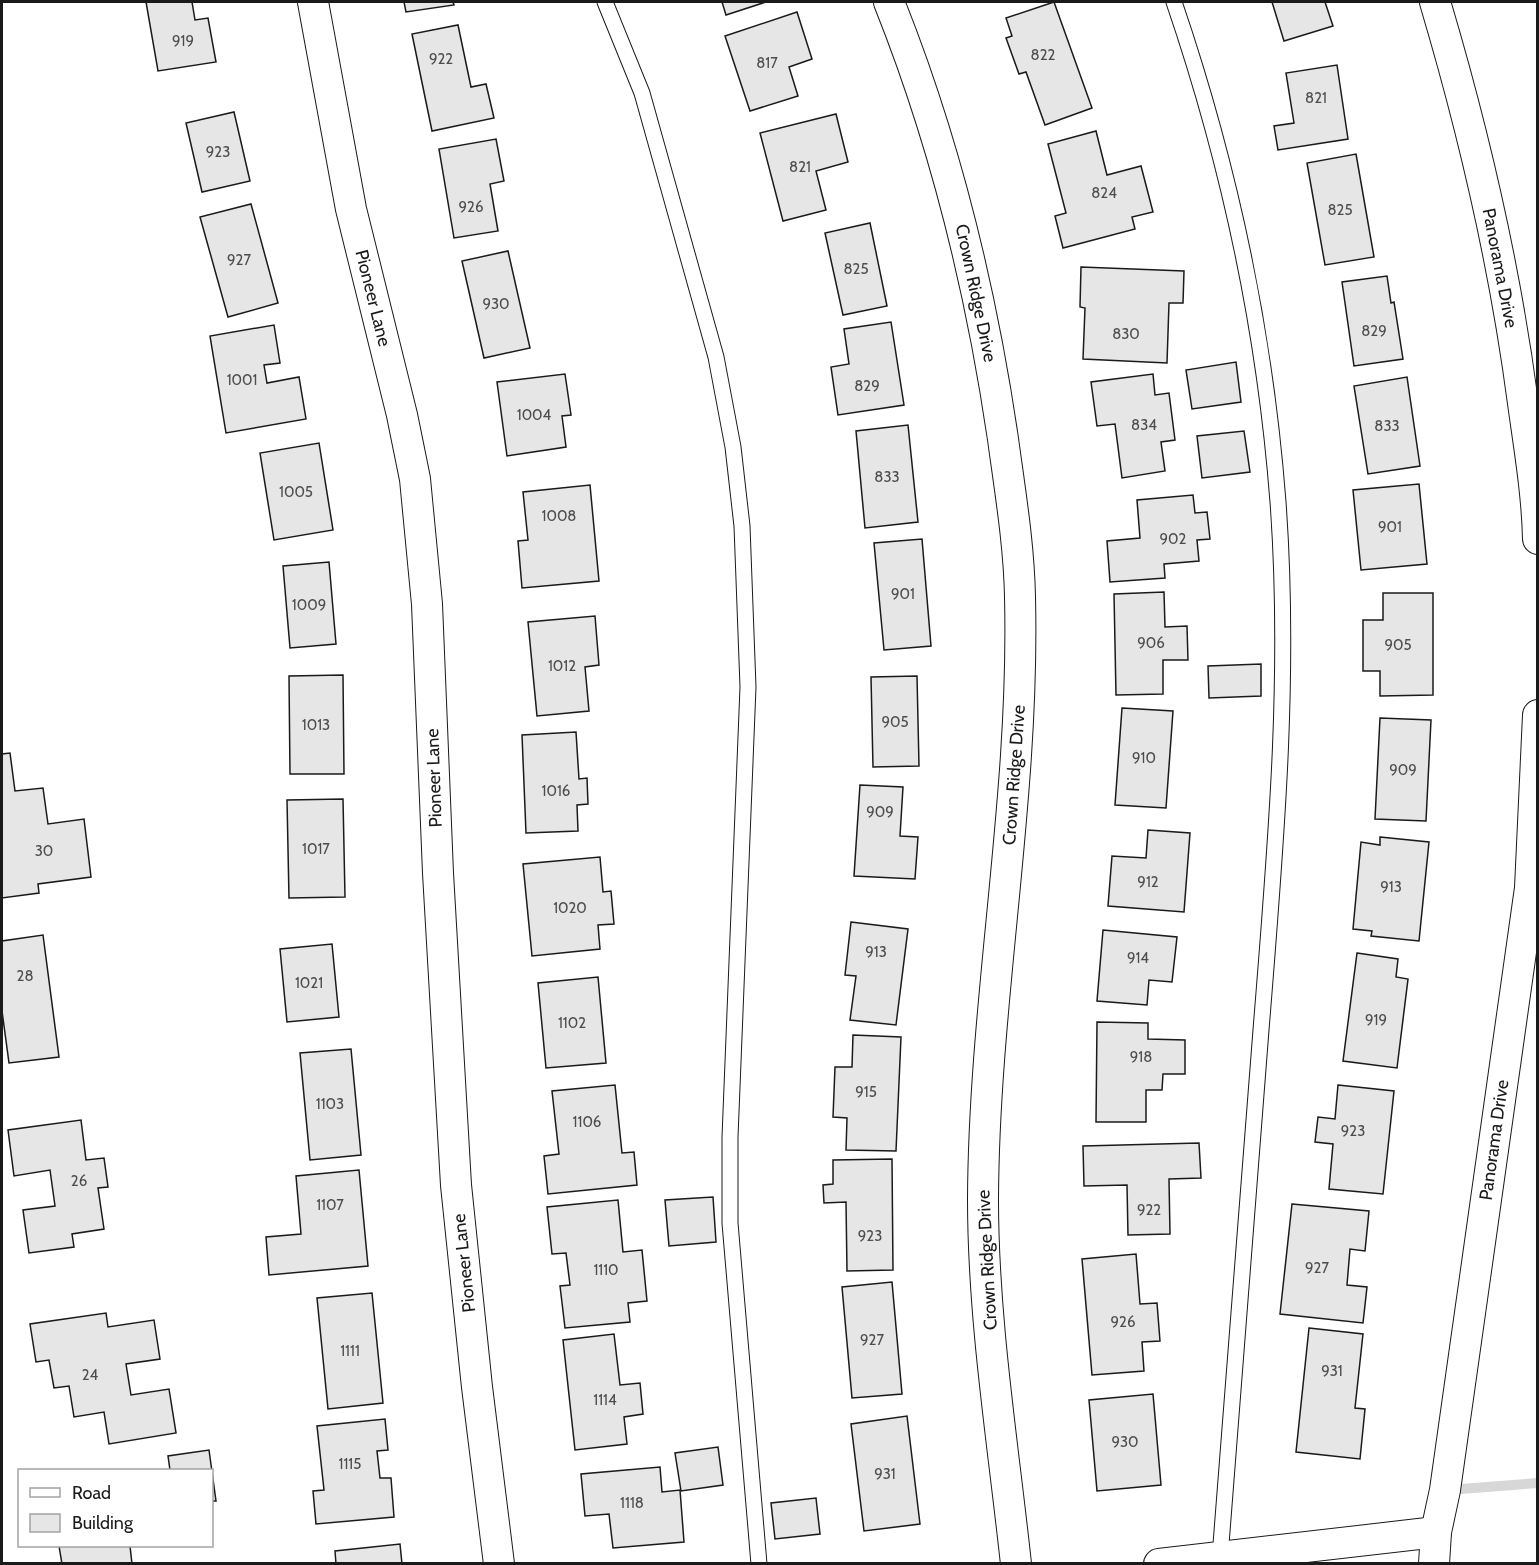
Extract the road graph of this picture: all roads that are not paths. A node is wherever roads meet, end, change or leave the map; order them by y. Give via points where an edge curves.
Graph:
1 (313, 2) edge
2 (605, 2) edge
3 (889, 2) edge
4 (1174, 2) edge
5 (1436, 2) edge
6 (1538, 539) edge
7 (1538, 715) edge
8 (1436, 1532) junction
9 (1220, 1557) junction
10 (500, 1563) edge
11 (759, 1563) edge
12 (1016, 1563) edge
13 (1159, 1563) edge
14 (1434, 1563) edge

1 - 10 street, Pioneer Lane via 351,209 415,479 427,604 456,1185
2 - 11 lane via 642,93 713,346 733,447 742,526 748,687 730,1223
3 - 12 street, Crown Ridge Drive via 952,184 979,302 1012,508 1020,594 1014,801 985,1108 983,1204 988,1313
4 - 9 lane via 1227,183 1254,309 1278,500 1282,588 1284,671 1278,819
5 - 6 street, Panorama Drive via 1495,234 1518,359
7 - 8 street, Panorama Drive via 1530,888
8 - 9 street
8 - 14 street, Panorama Drive
9 - 13 street

